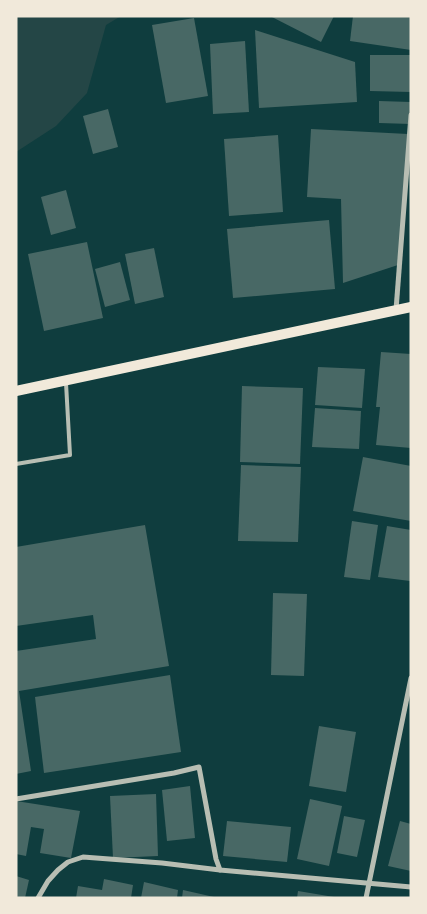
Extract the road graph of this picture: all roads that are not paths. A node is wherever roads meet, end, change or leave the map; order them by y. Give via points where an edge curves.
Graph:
1 (411, 115) edge
2 (411, 307) edge
3 (396, 310) junction
4 (66, 380) junction
5 (16, 391) edge
6 (16, 464) edge
7 (411, 678) edge
8 (16, 799) edge
9 (220, 870) junction
10 (369, 884) junction
11 (411, 887) edge
12 (38, 898) edge
13 (366, 898) edge

1 - 3 street
2 - 3 main road
3 - 4 main road
4 - 5 main road
4 - 6 lane via 70,455
7 - 10 street
8 - 9 street via 199,767
9 - 10 street
9 - 12 street via 83,857 58,870
10 - 11 street
10 - 13 street

